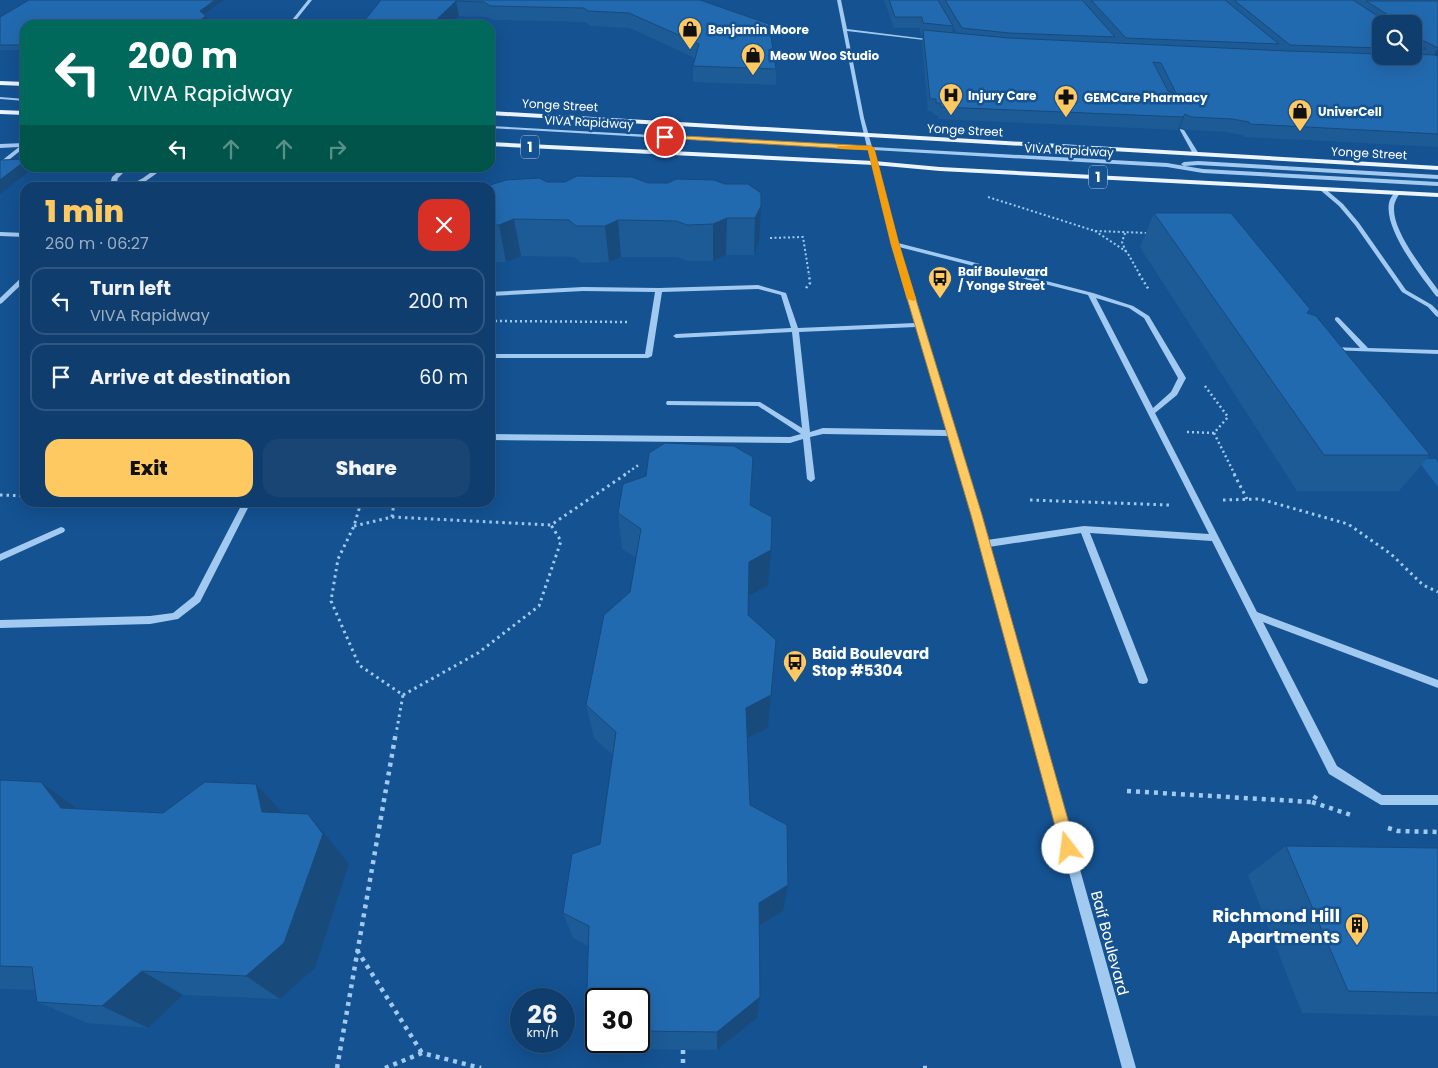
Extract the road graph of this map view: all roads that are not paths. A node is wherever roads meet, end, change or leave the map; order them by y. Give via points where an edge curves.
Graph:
1 (310, 0) edge
2 (839, 0) edge
3 (294, 20) edge
4 (846, 30) junction
5 (940, 41) edge
6 (0, 83) edge
7 (20, 84) edge
8 (0, 98) edge
9 (20, 100) edge
10 (0, 112) edge
11 (20, 113) edge
12 (495, 113) edge
13 (495, 127) edge
14 (1182, 130) edge
15 (867, 135) junction
16 (495, 144) edge
17 (20, 145) edge
18 (0, 146) edge
19 (20, 148) edge
20 (871, 148) junction
21 (1196, 154) junction
22 (874, 162) junction
23 (1, 163) edge
24 (1167, 166) junction
25 (1438, 168) edge
26 (121, 172) edge
27 (155, 172) edge
28 (1438, 177) edge
29 (114, 182) edge
30 (139, 182) edge
31 (1438, 184) edge
32 (1321, 188) junction
33 (1396, 192) junction
34 (1438, 195) edge
35 (0, 234) edge
36 (20, 234) edge
37 (895, 244) junction
38 (20, 282) edge
39 (659, 290) junction
40 (0, 292) edge
41 (10, 292) junction
42 (495, 294) edge
43 (1091, 294) junction
44 (1438, 296) edge
45 (0, 302) edge
46 (1430, 306) junction
47 (1438, 315) edge
48 (1337, 319) dead end
49 (920, 325) junction
50 (795, 330) junction
51 (676, 336) dead end
52 (1319, 349) edge
53 (1366, 350) junction
54 (1438, 352) edge
55 (495, 356) edge
56 (670, 403) dead end
57 (1151, 413) junction
58 (952, 433) junction
59 (807, 435) junction
60 (495, 437) edge
61 (811, 479) dead end
62 (244, 507) edge
63 (1084, 529) junction
64 (60, 530) dead end
65 (1214, 538) junction
66 (984, 544) junction
67 (0, 558) edge
68 (1253, 614) junction
69 (0, 624) edge
70 (1143, 680) dead end
71 (1438, 684) edge
72 (1438, 800) edge
73 (1129, 1068) edge

1 - 3 street
2 - 4 street, Baif Boulevard
4 - 5 street
4 - 15 street, Baif Boulevard
6 - 7 main road
8 - 9 street
10 - 11 main road
12 - 15 main road, Yonge Street / 1
13 - 20 lane, VIVA Rapidway
14 - 21 street
15 - 20 street, Baif Boulevard
15 - 21 main road, Yonge Street / 1
16 - 22 main road, 1
17 - 18 lane
19 - 23 street
20 - 22 street, Baif Boulevard
20 - 24 lane, VIVA Rapidway
21 - 25 main road, Yonge Street / 1
22 - 32 main road, 1 via 950,169
22 - 37 street, Baif Boulevard
24 - 28 street, VIVA Rapidway via 1198,163
24 - 31 street, VIVA Rapidway via 1203,171
26 - 29 street
27 - 30 street
32 - 33 main road, 1
32 - 46 street via 1341,204 1404,291
33 - 34 main road, 1
33 - 44 street via 1391,208 1398,232
35 - 36 street
37 - 43 street
37 - 49 street, Baif Boulevard
38 - 41 street
39 - 42 street via 583,289
39 - 50 street via 758,287 784,294
39 - 55 lane via 648,356
40 - 41 street
41 - 45 street
43 - 57 street
43 - 57 street via 1131,307 1147,317 1182,378 1174,393
44 - 46 street
46 - 47 street
48 - 53 street
49 - 50 street
49 - 58 street, Baif Boulevard
50 - 51 street
50 - 59 street
52 - 53 street
53 - 54 street
56 - 59 street via 760,404
57 - 65 street
58 - 59 street via 823,431
58 - 66 street, Baif Boulevard
59 - 60 street via 790,440
59 - 61 street
62 - 69 street via 197,599 175,616 150,620
63 - 65 street
63 - 66 street
63 - 70 street
64 - 67 street
65 - 68 street
66 - 73 street, Baif Boulevard
68 - 71 street
68 - 72 lane via 1333,770 1381,800

